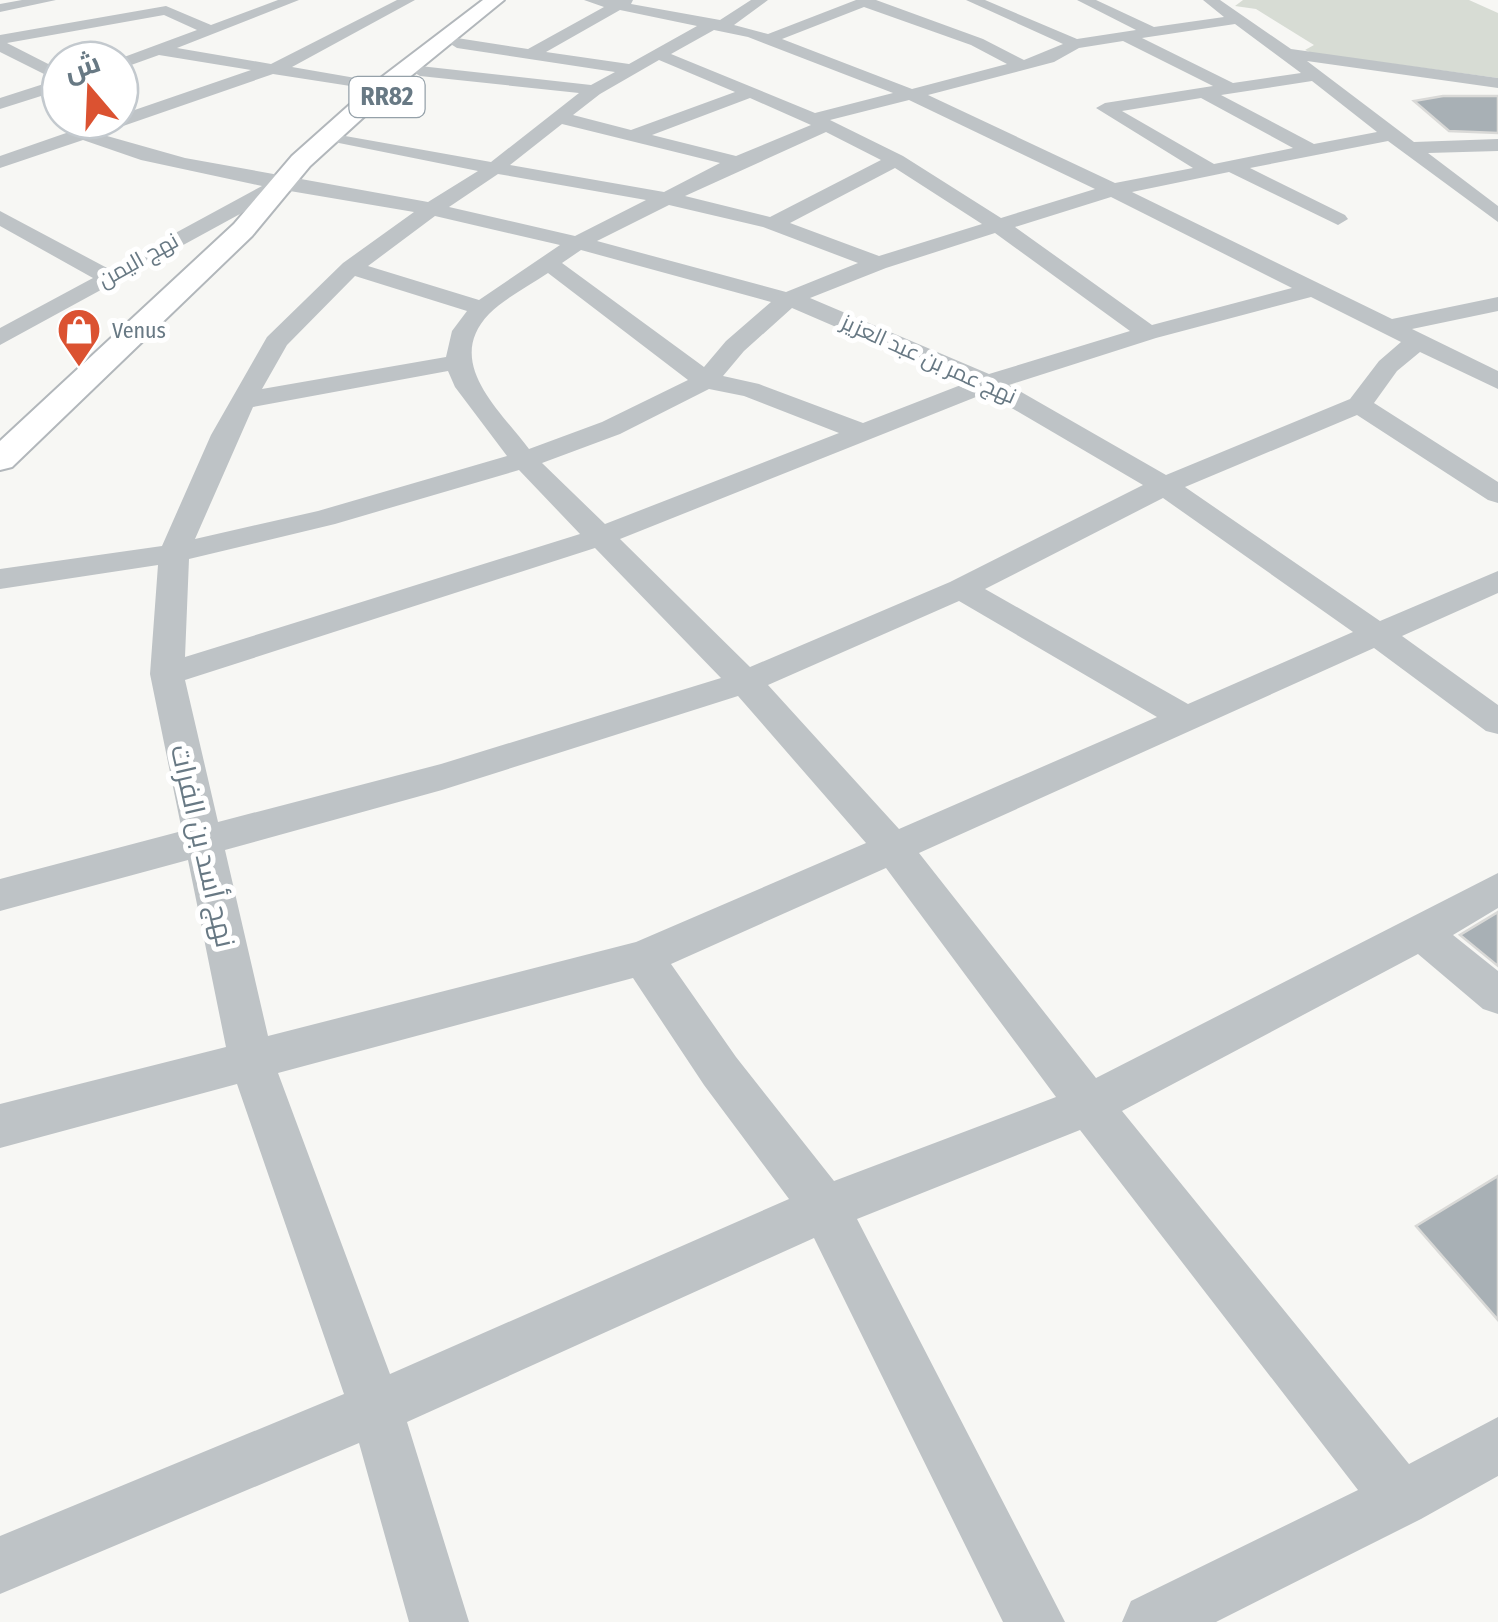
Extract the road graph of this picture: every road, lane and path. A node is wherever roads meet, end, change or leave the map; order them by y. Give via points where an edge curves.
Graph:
1 (49, 0) edge
2 (292, 0) edge
3 (408, 0) edge
4 (495, 0) edge
5 (510, 0) edge
6 (591, 0) edge
7 (761, 0) edge
8 (976, 0) edge
9 (1084, 0) edge
10 (866, 1) edge
11 (624, 2) edge
12 (1220, 2) edge
13 (161, 5) edge
14 (0, 8) edge
15 (824, 18) junction
16 (1239, 19) junction
17 (723, 23) junction
18 (210, 30) junction
19 (1152, 32) junction
20 (1125, 36) junction
21 (769, 39) junction
22 (0, 43) edge
23 (457, 44) junction
24 (1075, 44) junction
25 (159, 50) junction
26 (532, 53) junction
27 (658, 54) junction
28 (1288, 54) junction
29 (140, 57) edge
30 (40, 65) edge
31 (1022, 66) junction
32 (630, 69) junction
33 (269, 70) junction
34 (420, 71) junction
35 (1314, 76) junction
36 (1498, 82) edge
37 (1231, 88) junction
38 (389, 89) junction
39 (594, 90) junction
40 (40, 91) edge
41 (750, 92) junction
42 (1204, 93) junction
43 (916, 95) junction
44 (26, 96) junction
45 (0, 104) edge
46 (40, 106) edge
47 (140, 115) edge
48 (558, 117) junction
49 (820, 122) junction
50 (634, 135) junction
51 (1389, 135) junction
52 (341, 138) junction
53 (68, 140) edge
54 (99, 140) edge
55 (1498, 145) edge
56 (1406, 148) junction
57 (1309, 149) junction
58 (896, 160) junction
59 (0, 162) edge
60 (738, 162) junction
61 (493, 167) junction
62 (1219, 167) junction
63 (1115, 189) junction
64 (273, 198) junction
65 (666, 198) junction
66 (430, 210) junction
67 (1498, 216) edge
68 (0, 217) edge
69 (1338, 219) dead end
70 (772, 224) junction
71 (997, 224) junction
72 (219, 234) junction
73 (176, 239) junction
74 (562, 253) junction
75 (878, 263) junction
76 (351, 268) junction
77 (108, 277) junction
78 (1314, 289) junction
79 (788, 299) junction
80 (1498, 304) edge
81 (482, 308) junction
82 (1388, 326) junction
83 (1148, 334) junction
84 (0, 338) edge
85 (1418, 341) junction
86 (456, 362) junction
87 (706, 381) junction
88 (1498, 381) edge
89 (991, 382) junction
90 (242, 401) junction
91 (1359, 405) junction
92 (864, 433) junction
93 (0, 460) edge
94 (524, 460) junction
95 (1164, 486) junction
96 (1498, 494) edge
97 (600, 537) junction
98 (174, 553) junction
99 (0, 579) edge
100 (1498, 581) edge
101 (962, 589) junction
102 (1377, 636) junction
103 (167, 674) junction
104 (745, 682) junction
105 (1189, 720) junction
106 (1498, 722) edge
107 (203, 844) junction
108 (895, 850) junction
109 (1498, 890) edge
110 (0, 895) edge
111 (1421, 934) junction
112 (642, 958) junction
113 (1498, 996) edge
114 (252, 1060) junction
115 (1090, 1105) junction
116 (0, 1126) edge
117 (824, 1208) junction
118 (376, 1408) junction
119 (1498, 1444) edge
120 (1402, 1499) junction
121 (0, 1565) edge
122 (1186, 1614) edge
123 (439, 1622) edge
124 (1034, 1622) edge

1 - 14 street
2 - 18 street
3 - 33 street
4 - 38 main road, RR82
5 - 23 main road, RR82
6 - 11 street
7 - 17 street, نهج أسد بن الفرات
8 - 24 street
9 - 19 street
10 - 15 street
10 - 31 street
11 - 17 street
11 - 26 street
12 - 16 street
13 - 18 street
13 - 22 street
15 - 17 street
15 - 21 street
16 - 19 street
16 - 28 street
17 - 21 street
17 - 27 street, نهج أسد بن الفرات
18 - 25 street
19 - 20 street
20 - 24 street
20 - 37 street
21 - 43 street
22 - 30 street
23 - 26 street
23 - 34 main road, RR82
24 - 31 street
25 - 29 street
25 - 33 street
26 - 32 street
27 - 32 street, نهج أسد بن الفرات
27 - 41 street
28 - 35 street
28 - 36 street
31 - 43 street
32 - 39 street, نهج أسد بن الفرات
33 - 38 street
33 - 47 street
34 - 38 main road, RR82
34 - 39 street
35 - 37 street
35 - 51 street
37 - 42 street
38 - 52 main road, RR82
38 - 64 main road, RR82
39 - 48 street, نهج أسد بن الفرات
40 - 44 street
41 - 49 street
41 - 50 street
42 - 57 street
42 - 62 street via 1106,108
43 - 49 street
43 - 63 street
44 - 45 street
44 - 46 street, نهج عمر بن عبد العزيز
48 - 50 street
48 - 61 street, نهج أسد بن الفرات
49 - 58 street
49 - 60 street
50 - 60 street
51 - 56 street
51 - 57 street
52 - 61 street
52 - 64 main road, RR82
53 - 59 street
54 - 64 street, نهج عمر بن عبد العزيز
55 - 56 street
56 - 67 street
57 - 62 street
58 - 70 street
58 - 71 street
60 - 65 street
61 - 65 street
61 - 66 street, نهج أسد بن الفرات
62 - 63 street
62 - 69 street
63 - 71 street
63 - 78 street
64 - 66 street, نهج عمر بن عبد العزيز
64 - 72 main road, RR82
64 - 72 street, نهج اليمن
65 - 70 street
65 - 74 street
66 - 74 street, نهج عمر بن عبد العزيز
66 - 76 street, نهج أسد بن الفرات
68 - 77 street
70 - 75 street
71 - 75 street
71 - 83 street
72 - 73 street, نهج اليمن
72 - 73 street
72 - 93 main road, RR82
73 - 77 street, نهج اليمن
74 - 79 street, نهج عمر بن عبد العزيز
74 - 81 street
74 - 87 street
75 - 79 street
76 - 81 street
76 - 90 street, نهج أسد بن الفرات via 276,342
77 - 84 street, نهج اليمن
78 - 82 street
78 - 83 street
79 - 87 street
79 - 89 street, نهج عمر بن عبد العزيز
80 - 82 street
81 - 86 street via 464,331
82 - 85 street
83 - 89 street
85 - 88 street
85 - 91 street via 1388,366
86 - 90 street
86 - 94 street
87 - 92 street via 750,389
87 - 94 street via 611,428
89 - 92 street
89 - 95 street, نهج عمر بن عبد العزيز
90 - 98 street, نهج أسد بن الفرات
91 - 95 street
91 - 96 street
92 - 97 street
94 - 97 street
94 - 98 street
95 - 101 street
95 - 102 street, نهج عمر بن عبد العزيز
97 - 103 street
97 - 104 street
98 - 99 street
98 - 103 street, نهج أسد بن الفرات
100 - 102 street
101 - 104 street
101 - 105 street
102 - 105 street
102 - 106 street, نهج عمر بن عبد العزيز
103 - 107 street, نهج أسد بن الفرات
104 - 107 street
104 - 108 street
105 - 108 street
107 - 110 street
107 - 114 street, نهج أسد بن الفرات
108 - 112 street
108 - 115 street
109 - 111 street
111 - 113 street
111 - 115 street
112 - 114 street
112 - 117 street
114 - 116 street
114 - 118 street, نهج أسد بن الفرات
115 - 117 street
115 - 120 street
117 - 118 street
117 - 124 street
118 - 121 street
118 - 123 street, نهج أسد بن الفرات
119 - 120 street
120 - 122 street

